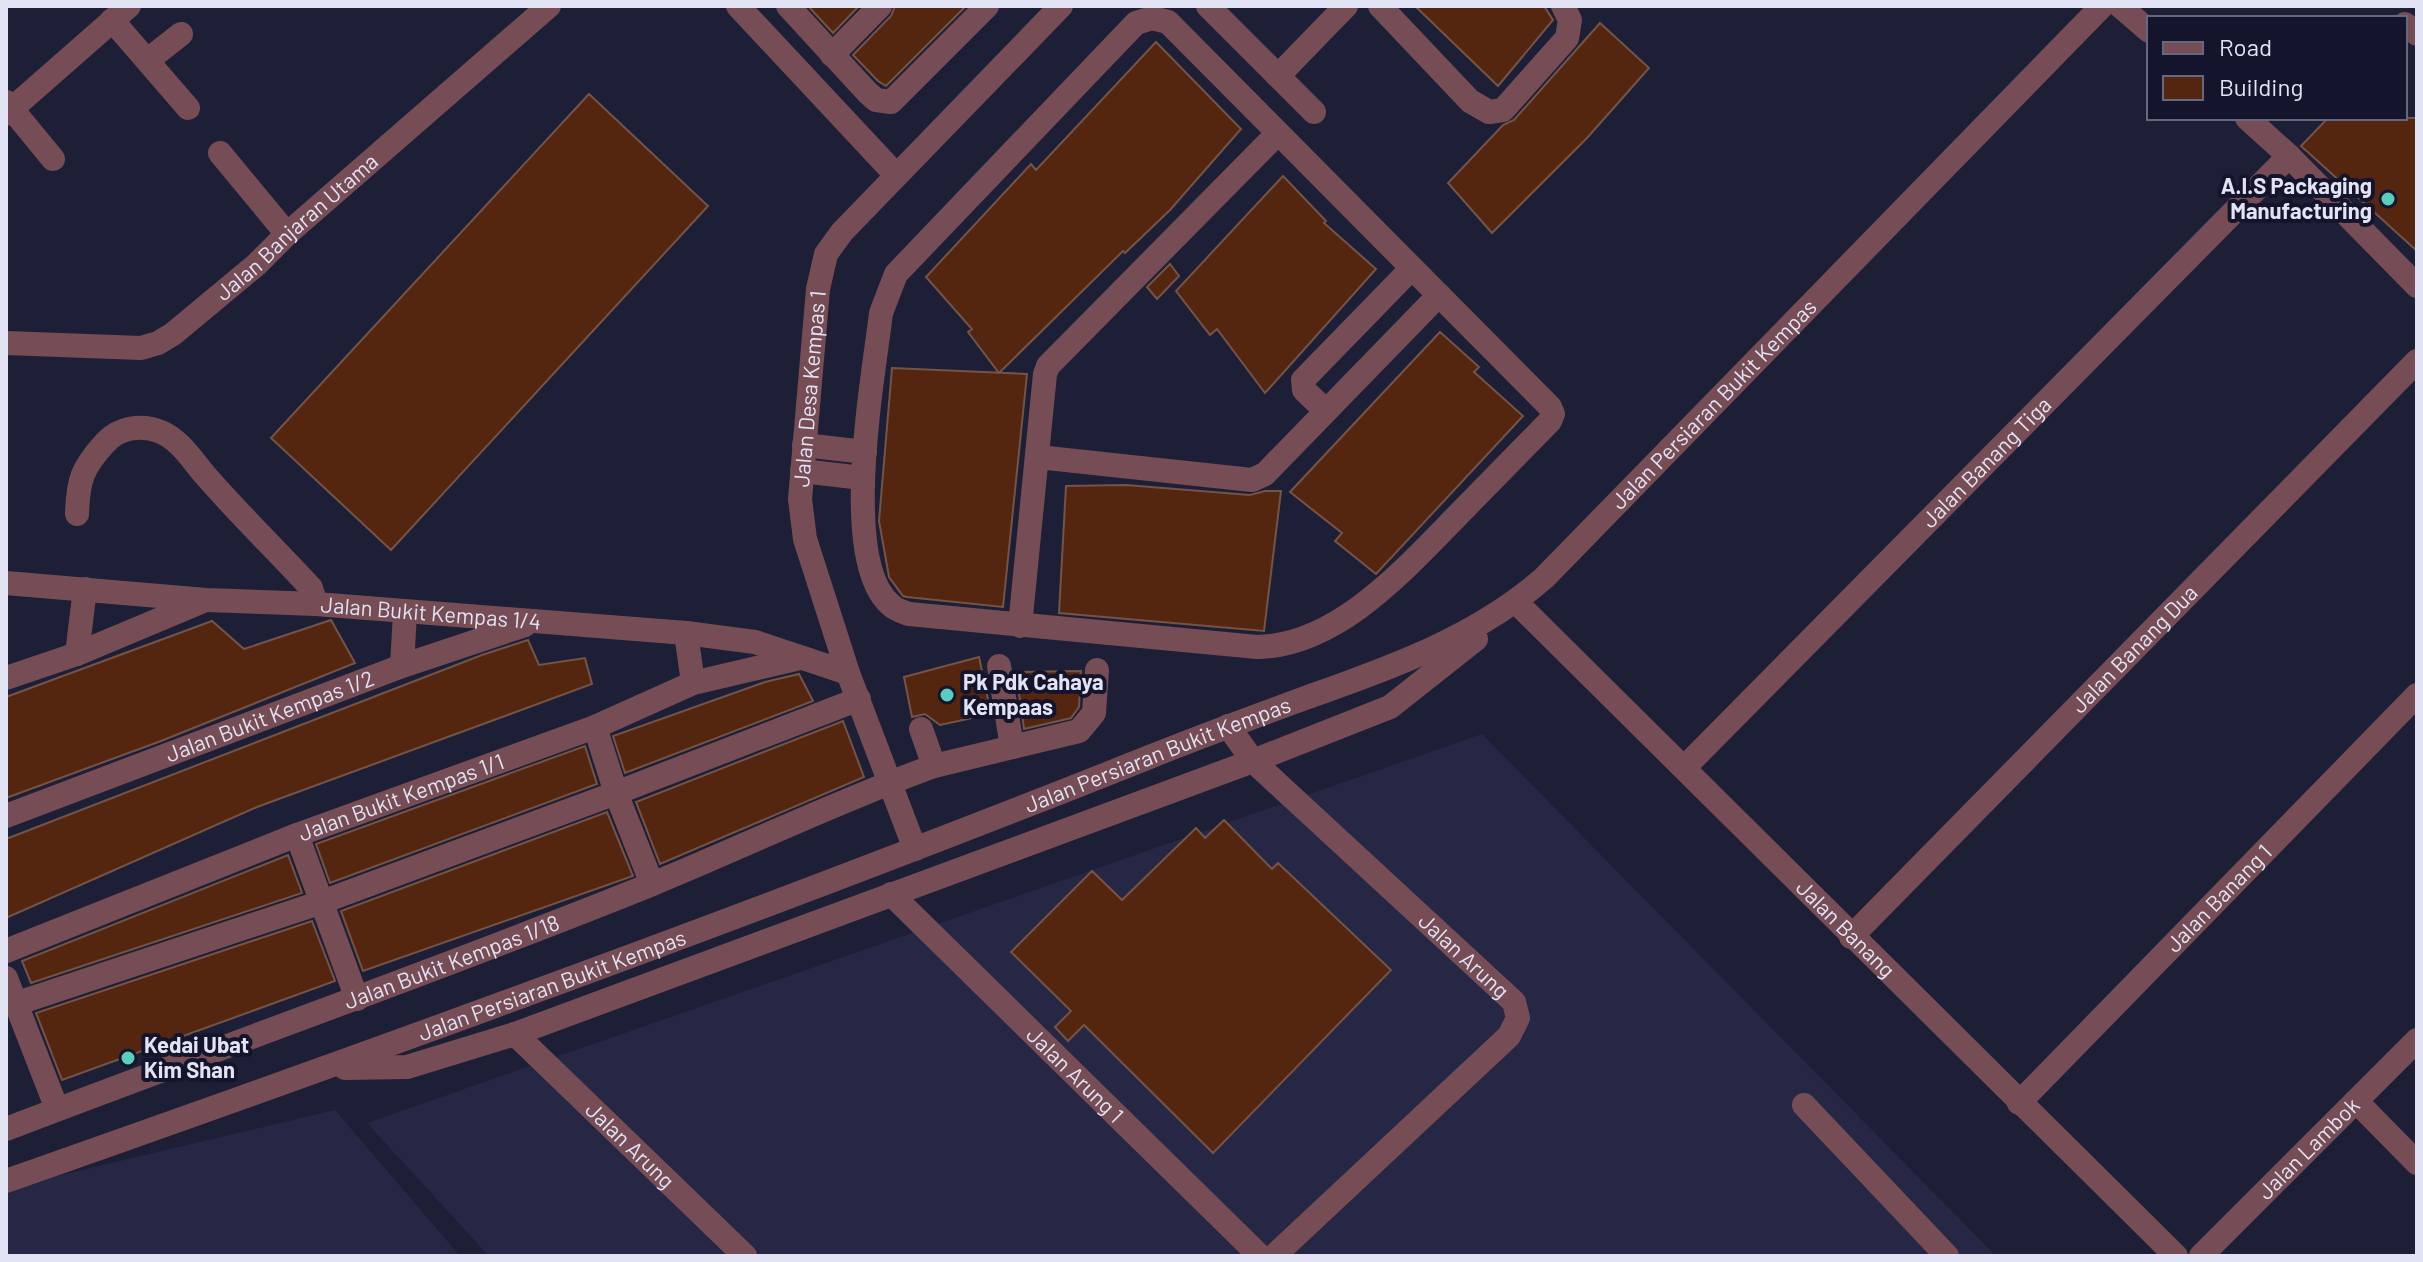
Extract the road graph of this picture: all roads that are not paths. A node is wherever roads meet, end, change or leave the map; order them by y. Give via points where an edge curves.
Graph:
1 (549, 6) edge
2 (788, 6) edge
3 (880, 6) edge
4 (987, 6) edge
5 (1061, 6) edge
6 (1208, 6) edge
7 (1346, 6) edge
8 (1380, 6) edge
9 (1563, 6) edge
10 (2102, 6) edge
11 (2120, 6) edge
12 (740, 7) edge
13 (120, 13) edge
14 (2147, 29) edge
15 (181, 34) dead end
16 (832, 55) junction
17 (148, 60) junction
18 (1278, 76) junction
19 (188, 108) dead end
20 (8, 109) edge
21 (2249, 120) edge
22 (1274, 129) junction
23 (220, 153) dead end
24 (2289, 156) junction
25 (53, 159) dead end
26 (896, 175) junction
27 (287, 234) junction
28 (1412, 268) junction
29 (2417, 286) edge
30 (1439, 295) junction
31 (6, 343) edge
32 (2417, 361) edge
33 (1326, 411) junction
34 (804, 445) junction
35 (865, 452) junction
36 (1038, 457) junction
37 (802, 471) junction
38 (862, 478) junction
39 (77, 514) dead end
40 (6, 583) edge
41 (85, 589) junction
42 (206, 600) junction
43 (1516, 602) junction
44 (316, 604) junction
45 (405, 613) junction
46 (536, 621) junction
47 (1020, 626) junction
48 (686, 633) junction
49 (77, 654) junction
50 (800, 658) junction
51 (402, 666) junction
52 (999, 666) dead end
53 (1097, 670) dead end
54 (848, 673) junction
55 (6, 678) edge
56 (693, 683) junction
57 (2417, 695) edge
58 (859, 699) junction
59 (1228, 726) junction
60 (595, 727) junction
61 (921, 729) dead end
62 (1012, 747) junction
63 (1253, 761) junction
64 (934, 766) junction
65 (1684, 768) junction
66 (891, 782) junction
67 (616, 793) junction
68 (6, 816) edge
69 (297, 835) junction
70 (915, 849) junction
71 (652, 884) junction
72 (891, 894) junction
73 (322, 902) junction
74 (1851, 937) junction
75 (6, 951) edge
76 (6, 978) edge
77 (357, 999) junction
78 (15, 1004) junction
79 (515, 1034) junction
80 (2417, 1040) edge
81 (330, 1068) junction
82 (2356, 1101) junction
83 (2019, 1103) junction
84 (1804, 1105) dead end
85 (57, 1109) junction
86 (6, 1129) edge
87 (2417, 1163) edge
88 (6, 1181) edge
89 (745, 1256) edge
90 (1260, 1256) edge
91 (1274, 1256) edge
92 (1947, 1256) edge
93 (2176, 1256) edge
94 (2201, 1256) edge

1 - 27 street, Jalan Banjaran Utama
2 - 16 street
3 - 16 street
4 - 16 street via 891,102 876,100
5 - 26 street, Jalan Desa Kempas 1
6 - 18 street
7 - 18 street
8 - 9 street via 1470,101 1489,112 1503,110 1567,38 1570,20
10 - 43 street, Jalan Persiaran Bukit Kempas
11 - 14 street
12 - 26 street
13 - 17 street
13 - 20 street
15 - 17 street
17 - 19 street
18 - 22 street via 1306,104
20 - 25 street
21 - 24 street
22 - 28 street
22 - 35 street via 1168,22 1152,18 1136,23 896,274 881,313
22 - 36 street via 1048,366
23 - 27 street
24 - 29 street
24 - 65 street, Jalan Banang Tiga
26 - 34 street, Jalan Desa Kempas 1 via 826,254
27 - 31 street, Jalan Banjaran Utama via 158,343 130,348
28 - 30 street
28 - 33 street via 1303,380 1304,390
30 - 33 street
30 - 47 street via 1553,414 1384,590 1350,614 1278,647
32 - 74 street, Jalan Banang Dua
33 - 36 street via 1265,474 1252,480
34 - 35 street
34 - 37 street, Jalan Desa Kempas 1
35 - 38 street
36 - 47 street
37 - 38 street
37 - 54 street, Jalan Desa Kempas 1 via 805,539
38 - 47 street via 863,536 879,588 891,606 909,614
39 - 44 street via 86,464 110,437 135,426 162,432 183,448 311,588
40 - 41 street, Jalan Bukit Kempas 1/4
41 - 42 street, Jalan Bukit Kempas 1/4
41 - 49 street
42 - 44 street, Jalan Bukit Kempas 1/4
42 - 49 street
43 - 59 street, Jalan Persiaran Bukit Kempas via 1434,649
43 - 63 street via 1390,707
43 - 65 street, Jalan Banang
44 - 45 street, Jalan Bukit Kempas 1/4
45 - 46 street, Jalan Bukit Kempas 1/4
45 - 51 street
46 - 48 street, Jalan Bukit Kempas 1/4
46 - 51 street, Jalan Bukit Kempas 1/2
48 - 50 street, Jalan Bukit Kempas 1/4 via 755,642
48 - 56 street
49 - 55 street
50 - 54 street, Jalan Bukit Kempas 1/4
50 - 56 street, Jalan Bukit Kempas 1/1
51 - 68 street, Jalan Bukit Kempas 1/2
52 - 62 street
53 - 62 street, Jalan Bukit Kempas 1/18 via 1094,713 1079,731
54 - 58 street, Jalan Desa Kempas 1
56 - 60 street, Jalan Bukit Kempas 1/1
57 - 83 street, Jalan Banang 1
58 - 66 street, Jalan Desa Kempas 1
58 - 67 street
59 - 63 street, Jalan Arung
59 - 70 street, Jalan Persiaran Bukit Kempas
60 - 67 street
60 - 69 street, Jalan Bukit Kempas 1/1
61 - 64 street
62 - 64 street, Jalan Bukit Kempas 1/18
63 - 72 street
63 - 91 street, Jalan Arung via 1514,1002 1518,1018 1509,1036
64 - 66 street, Jalan Bukit Kempas 1/18
65 - 74 street, Jalan Banang
66 - 70 street, Jalan Desa Kempas 1
66 - 71 street, Jalan Bukit Kempas 1/18
67 - 71 street
67 - 73 street
69 - 73 street
69 - 75 street, Jalan Bukit Kempas 1/1
70 - 81 street, Jalan Persiaran Bukit Kempas
71 - 77 street, Jalan Bukit Kempas 1/18
72 - 79 street
72 - 90 street, Jalan Arung 1
73 - 77 street
73 - 78 street
74 - 83 street, Jalan Banang
76 - 78 street
77 - 85 street, Jalan Bukit Kempas 1/18
78 - 85 street
79 - 81 street via 407,1067
79 - 89 street, Jalan Arung
80 - 82 street, Jalan Lambok
81 - 88 street, Jalan Persiaran Bukit Kempas
82 - 87 street
82 - 94 street, Jalan Lambok
83 - 93 street, Jalan Banang
84 - 92 street
85 - 86 street, Jalan Bukit Kempas 1/18

